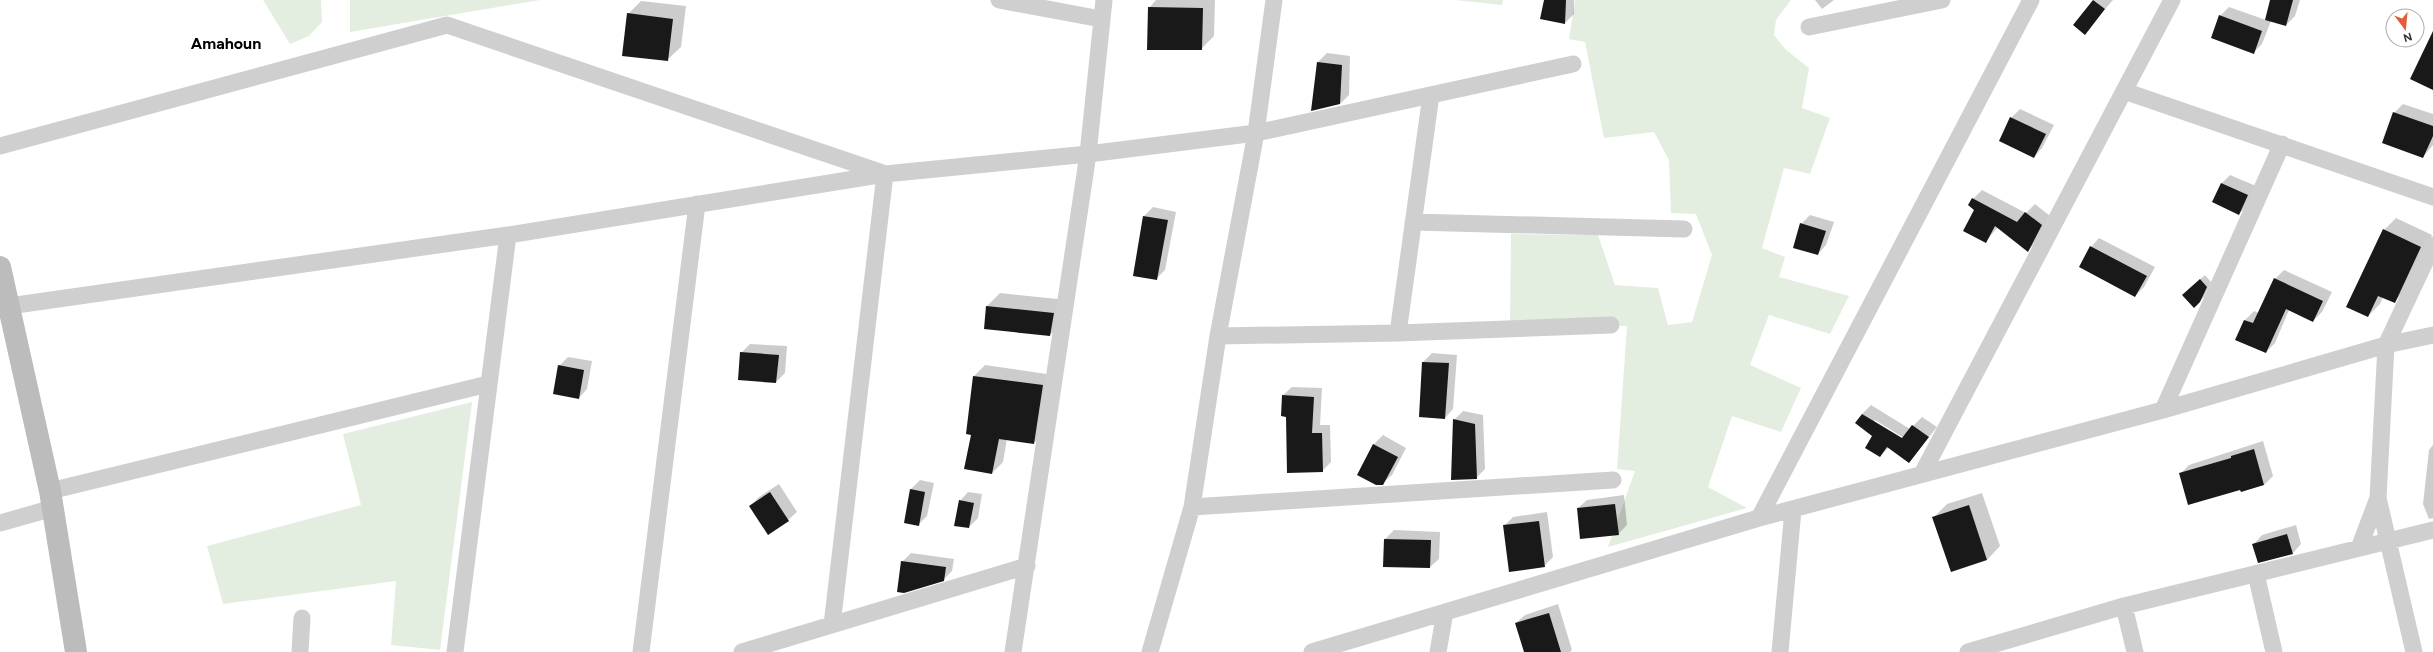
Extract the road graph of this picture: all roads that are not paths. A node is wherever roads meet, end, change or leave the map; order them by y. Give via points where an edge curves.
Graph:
1 (999, 0) edge
2 (1104, 0) edge
3 (1274, 0) edge
4 (1942, 0) edge
5 (2031, 0) edge
6 (2172, 0) edge
7 (1101, 19) junction
8 (1809, 27) dead end
9 (1573, 64) dead end
10 (2124, 91) junction
11 (1431, 95) junction
12 (1256, 133) junction
13 (2282, 144) junction
14 (0, 146) edge
15 (1088, 154) junction
16 (885, 174) junction
17 (2433, 196) edge
18 (697, 204) junction
19 (1413, 222) junction
20 (1684, 229) dead end
21 (508, 235) junction
22 (2433, 245) edge
23 (0, 267) edge
24 (5, 299) edge
25 (1612, 325) dead end
26 (1398, 333) junction
27 (2433, 335) edge
28 (1218, 336) junction
29 (2386, 346) junction
30 (488, 384) junction
31 (2163, 410) junction
32 (1922, 474) junction
33 (1613, 480) dead end
34 (2378, 498) junction
35 (52, 499) junction
36 (1192, 506) junction
37 (1793, 510) junction
38 (1759, 518) junction
39 (0, 524) edge
40 (2433, 530) edge
41 (2388, 541) junction
42 (2360, 548) junction
43 (1027, 566) junction
44 (2256, 574) junction
45 (2124, 606) junction
46 (1445, 612) junction
47 (302, 618) dead end
48 (832, 625) junction
49 (76, 652) edge
50 (300, 652) edge
51 (455, 652) edge
52 (641, 652) edge
53 (742, 652) edge
54 (1013, 652) edge
55 (1150, 652) edge
56 (1312, 652) edge
57 (1438, 652) edge
58 (1780, 652) edge
59 (1968, 652) edge
60 (2135, 652) edge
61 (2274, 652) edge
62 (2414, 652) edge

1 - 7 street
2 - 7 street
3 - 12 street
4 - 8 street
5 - 38 street
6 - 10 street
7 - 15 street
9 - 11 street
10 - 13 street
10 - 32 street
11 - 12 street
11 - 19 street
12 - 15 street
12 - 28 street
13 - 17 street
13 - 31 street
14 - 16 street via 447,25
15 - 16 street
15 - 43 street
16 - 18 street
16 - 48 street
18 - 21 street
18 - 52 street
19 - 20 street
19 - 26 street
21 - 24 street
21 - 30 street
22 - 29 street
23 - 24 street
24 - 35 street
25 - 26 street
26 - 28 street
27 - 29 street
28 - 36 street
29 - 31 street
29 - 34 street
30 - 35 street
30 - 51 street
31 - 32 street
32 - 37 street
33 - 36 street
34 - 41 street
34 - 42 street
35 - 39 street
35 - 49 street
36 - 55 street
37 - 38 street
37 - 58 street
38 - 46 street
40 - 41 street
41 - 42 street
41 - 62 street
42 - 44 street
43 - 48 street
43 - 54 street
44 - 45 street
44 - 61 street
45 - 59 street
45 - 60 street
46 - 56 street
46 - 57 street
47 - 50 street
48 - 53 street

